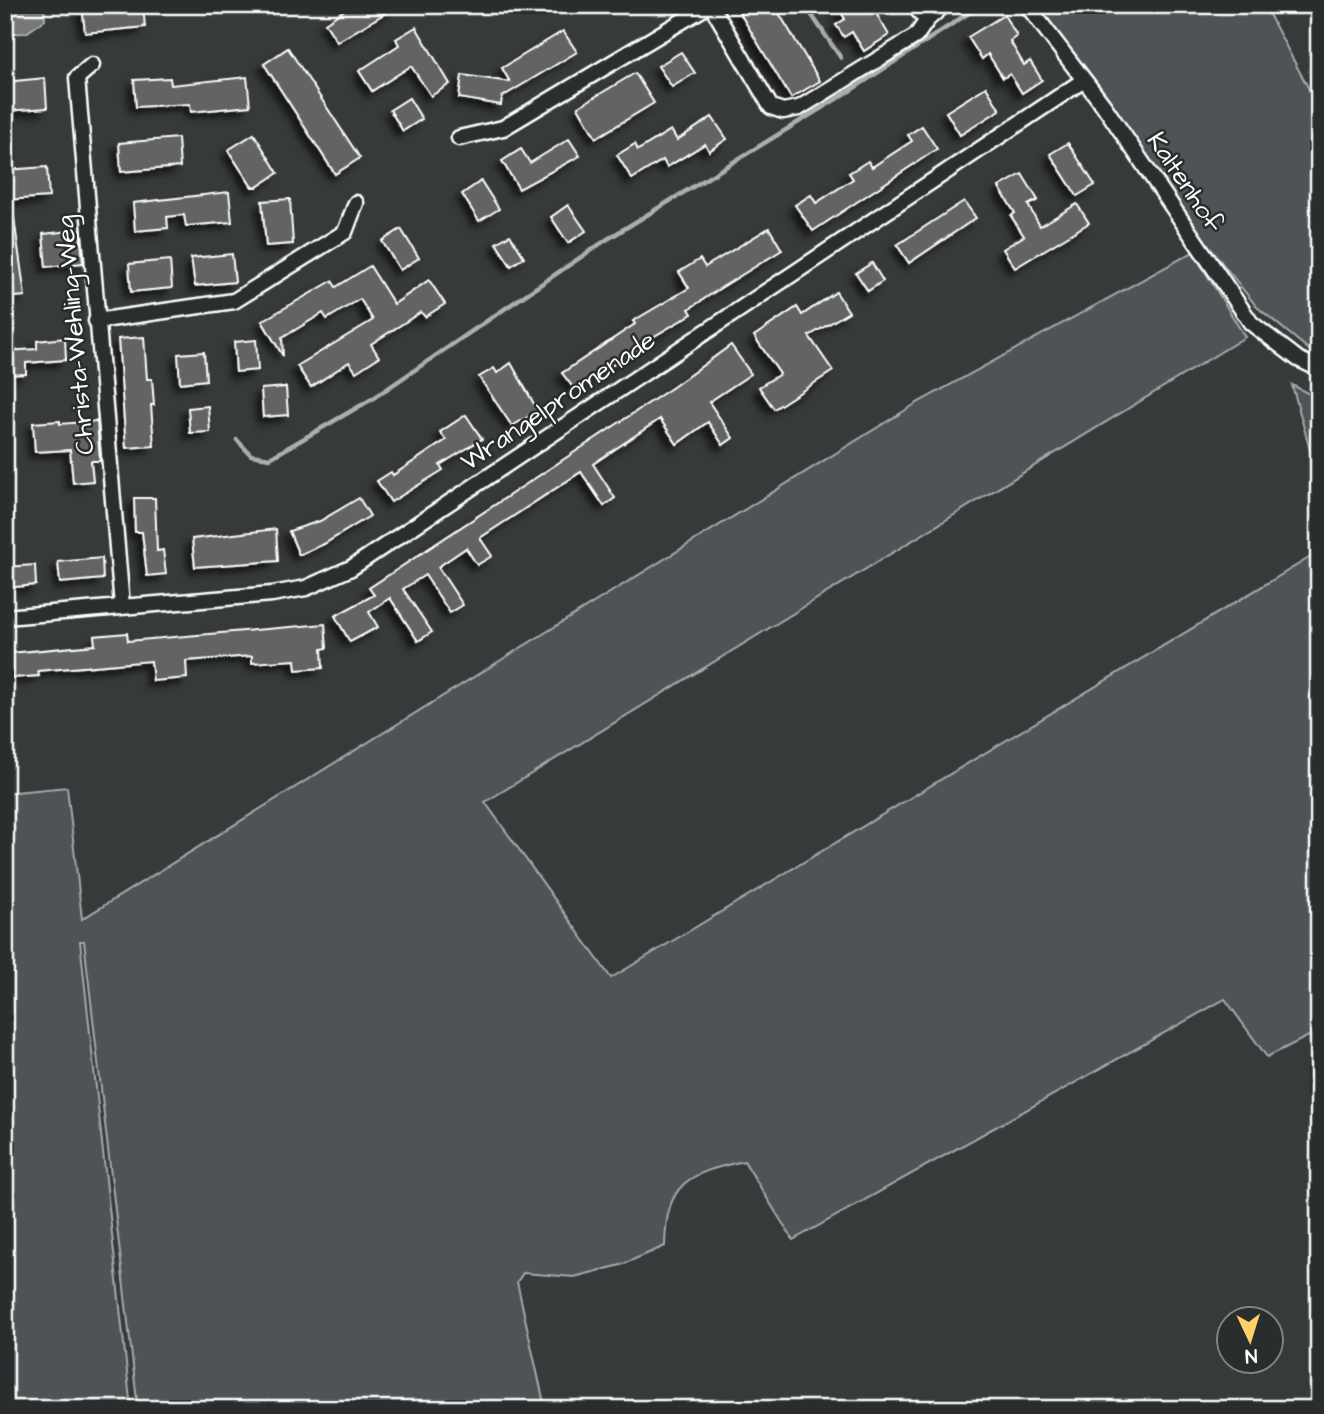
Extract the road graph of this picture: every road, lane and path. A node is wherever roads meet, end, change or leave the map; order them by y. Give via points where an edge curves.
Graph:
1 (710, 5) edge
2 (913, 5) edge
3 (944, 5) edge
4 (1027, 5) edge
5 (928, 20) junction
6 (92, 65) dead end
7 (1084, 80) junction
8 (460, 138) dead end
9 (356, 203) dead end
10 (96, 321) junction
11 (1319, 369) edge
12 (122, 606) junction
13 (5, 617) edge

1 - 5 street via 771,107 783,111 799,108 916,36
1 - 8 street via 503,128
2 - 5 street
3 - 5 street
4 - 7 street, Kaltenhof
6 - 10 street, Christa-Wehling-Weg via 77,78
7 - 11 street, Kaltenhof via 1251,323
7 - 12 street, Wrangelpromenade via 351,568 306,588 272,594
9 - 10 street via 345,232 234,301
10 - 12 street, Christa-Wehling-Weg
12 - 13 street, Wrangelpromenade

